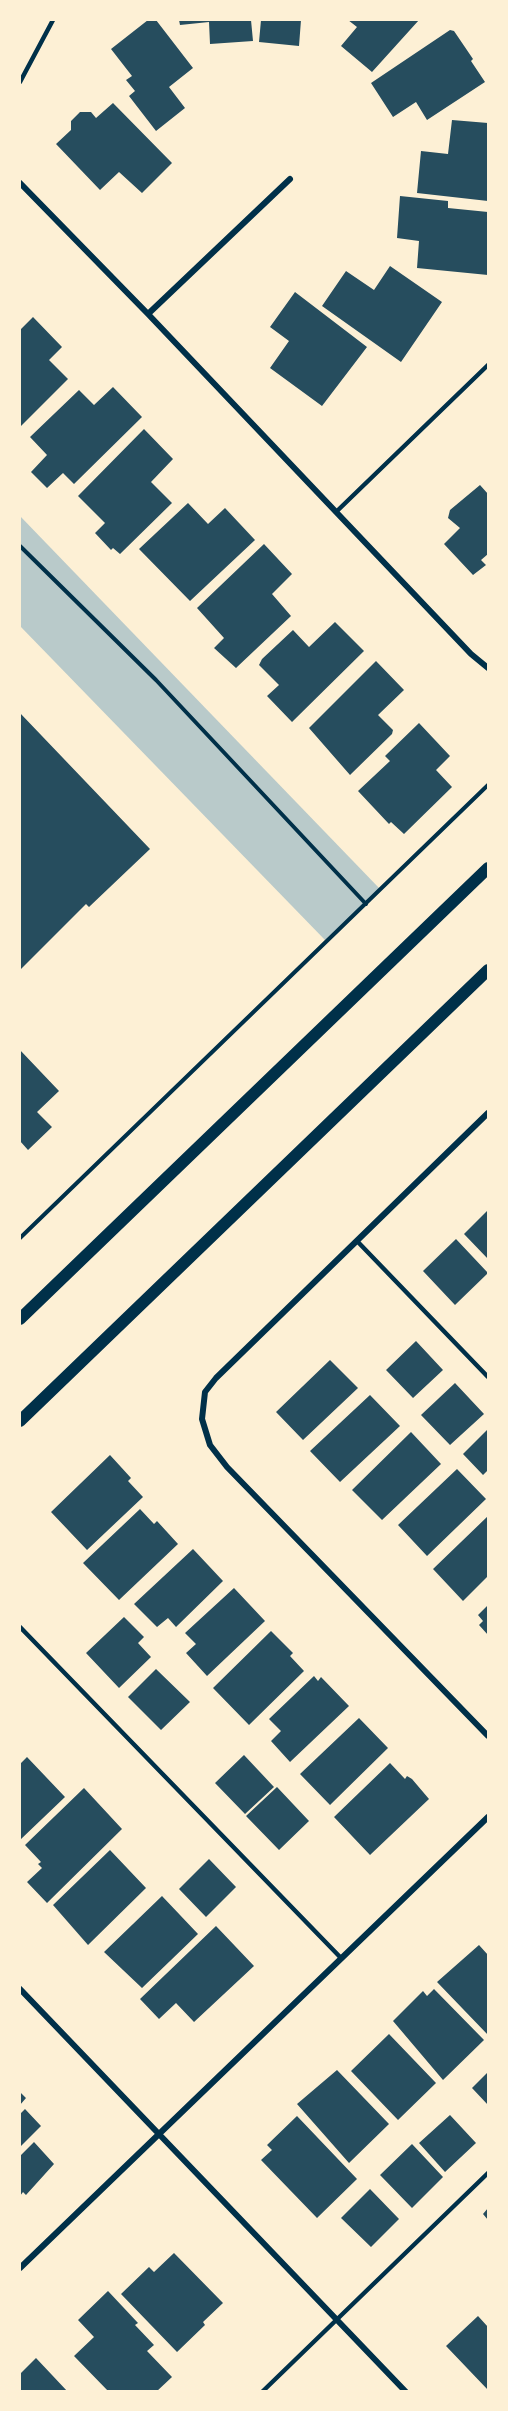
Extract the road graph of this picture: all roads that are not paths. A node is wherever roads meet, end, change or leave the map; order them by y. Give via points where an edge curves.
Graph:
1 (53, 20) edge
2 (20, 82) edge
3 (290, 179) dead end
4 (20, 183) edge
5 (148, 314) junction
6 (489, 365) edge
7 (336, 512) junction
8 (489, 668) edge
9 (489, 868) edge
10 (489, 970) edge
11 (489, 1113) edge
12 (357, 1241) junction
13 (20, 1319) edge
14 (489, 1377) edge
15 (20, 1421) edge
16 (20, 1627) edge
17 (489, 1737) edge
18 (489, 1817) edge
19 (341, 1958) junction
20 (20, 1989) edge
21 (159, 2132) junction
22 (489, 2173) edge
23 (20, 2268) edge
24 (337, 2320) junction
25 (262, 2391) edge
26 (406, 2391) edge

1 - 2 lane
3 - 5 street
4 - 5 street
5 - 7 street
6 - 7 lane
7 - 8 street via 471,654
9 - 13 main road
10 - 15 main road
11 - 12 street
12 - 14 lane
12 - 17 street via 216,1378 205,1392 204,1432 227,1467
16 - 19 lane
18 - 19 street
19 - 21 street
20 - 21 street
21 - 23 street
21 - 24 street
22 - 24 lane
24 - 25 lane
24 - 26 street

